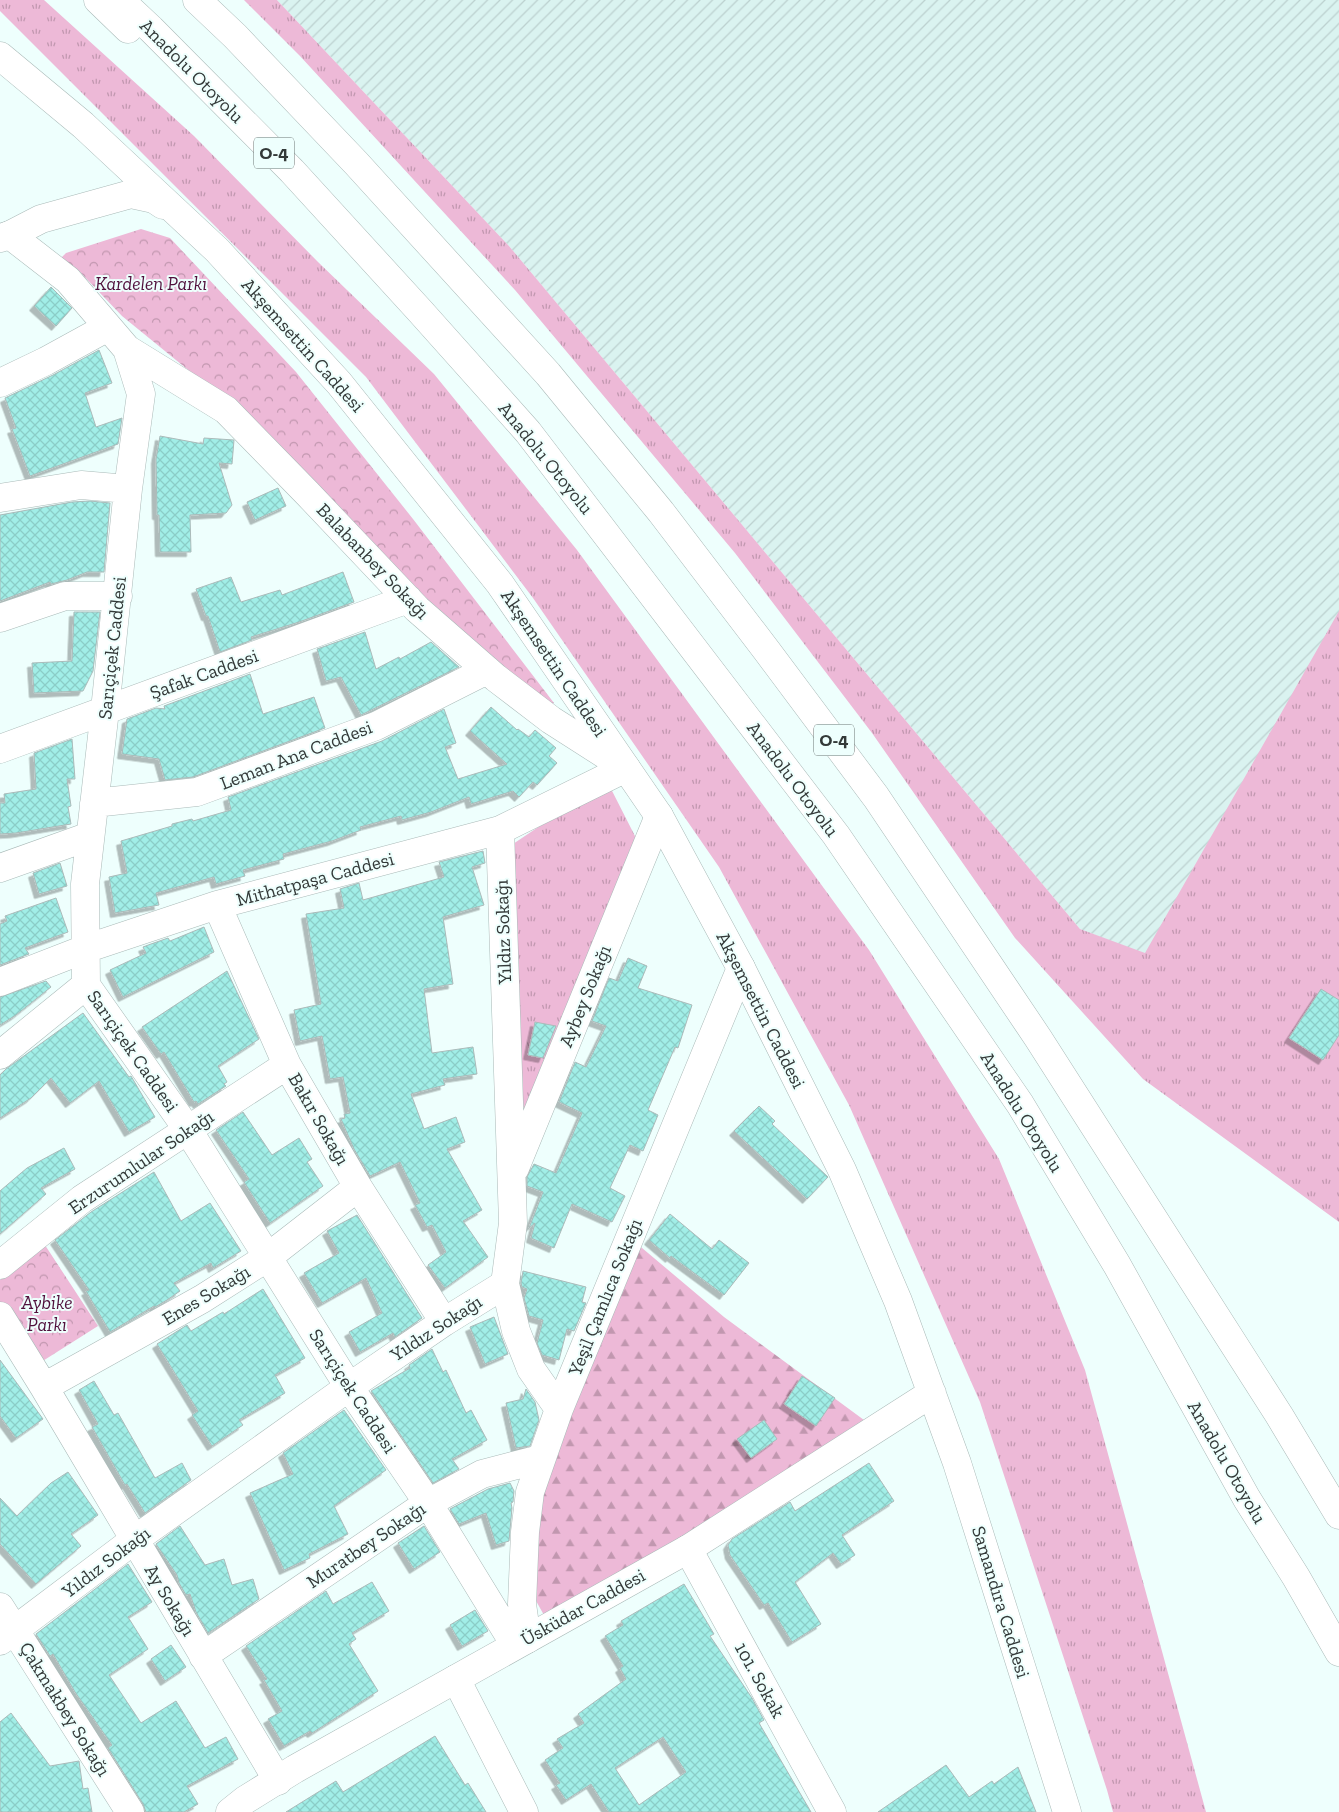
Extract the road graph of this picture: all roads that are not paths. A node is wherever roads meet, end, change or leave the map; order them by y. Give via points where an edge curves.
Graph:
1 (98, 0) edge
2 (120, 0) edge
3 (197, 0) edge
4 (201, 0) edge
5 (235, 36) junction
6 (0, 56) edge
7 (175, 212) junction
8 (5, 236) edge
9 (420, 311) junction
10 (108, 327) junction
11 (127, 349) junction
12 (0, 384) edge
13 (128, 489) junction
14 (0, 498) edge
15 (118, 596) junction
16 (408, 599) junction
17 (0, 618) edge
18 (487, 670) junction
19 (105, 710) junction
20 (0, 749) edge
21 (626, 768) junction
22 (94, 803) junction
23 (659, 816) junction
24 (500, 830) junction
25 (90, 836) junction
26 (0, 868) edge
27 (217, 905) junction
28 (85, 949) junction
29 (741, 968) junction
30 (0, 982) edge
31 (86, 985) junction
32 (0, 1055) edge
33 (287, 1065) junction
34 (188, 1130) junction
35 (511, 1176) junction
36 (358, 1187) junction
37 (268, 1258) junction
38 (0, 1265) edge
39 (505, 1284) junction
40 (0, 1316) edge
41 (444, 1322) junction
42 (349, 1386) junction
43 (44, 1387) junction
44 (932, 1393) junction
45 (559, 1409) junction
46 (540, 1459) junction
47 (428, 1503) junction
48 (1339, 1515) edge
49 (134, 1540) junction
50 (688, 1549) junction
51 (0, 1607) edge
52 (8, 1636) edge
53 (521, 1642) junction
54 (1339, 1652) edge
55 (203, 1656) junction
56 (456, 1679) junction
57 (278, 1781) junction
58 (130, 1812) edge
59 (230, 1812) edge
60 (524, 1812) edge
61 (832, 1812) edge
62 (1067, 1812) edge

1 - 9 main road
2 - 9 main road, Anadolu Otoyolu / O-4 via 292,171
3 - 5 main road, O-4
4 - 5 main road
5 - 48 main road, O-4 via 548,374 661,512 876,797 1038,1038 1196,1283
6 - 7 main road, Akşemsettin Caddesi via 83,124
7 - 8 main road via 154,199 131,194 41,219
7 - 21 main road, Akşemsettin Caddesi via 217,250 345,390 500,584
8 - 10 main road, Sarıçiçek Caddesi via 68,280
9 - 54 main road, Anadolu Otoyolu / O-4 via 528,432 836,835 1020,1104 1117,1265 1247,1499
10 - 11 main road, Sarıçiçek Caddesi
10 - 12 main road
11 - 13 main road, Sarıçiçek Caddesi via 141,394
11 - 16 main road, Balabanbey Sokağı via 226,410
13 - 14 main road via 81,485
13 - 15 main road, Sarıçiçek Caddesi
15 - 17 main road via 65,596
15 - 19 main road, Sarıçiçek Caddesi
16 - 18 main road, Balabanbey Sokağı
16 - 19 main road, Şafak Caddesi
18 - 21 main road, Balabanbey Sokağı via 551,720
18 - 22 main road, Leman Ana Caddesi via 376,726 197,792
19 - 20 main road, Şafak Caddesi
19 - 22 main road, Sarıçiçek Caddesi
21 - 23 main road, Akşemsettin Caddesi
21 - 24 main road, Mithatpaşa Caddesi
22 - 25 main road, Sarıçiçek Caddesi
23 - 29 main road, Akşemsettin Caddesi
23 - 35 main road, Aybey Sokağı
24 - 27 main road, Mithatpaşa Caddesi
24 - 35 main road, Yıldız Sokağı
25 - 26 main road
25 - 28 main road, Sarıçiçek Caddesi via 85,884
27 - 28 main road, Mithatpaşa Caddesi
27 - 33 main road, Bakır Sokağı
28 - 30 main road, Mithatpaşa Caddesi
28 - 31 main road, Sarıçiçek Caddesi
29 - 44 main road, Akşemsettin Caddesi via 842,1170 898,1300
29 - 45 main road, Yeşil Çamlıca Sokağı
31 - 32 main road
31 - 34 main road, Sarıçiçek Caddesi
33 - 34 main road, Erzurumlular Sokağı
33 - 36 main road, Bakır Sokağı
34 - 37 main road, Sarıçiçek Caddesi
34 - 38 main road, Erzurumlular Sokağı via 82,1199
35 - 39 main road, Yıldız Sokağı via 513,1223
36 - 37 main road, Enes Sokağı
36 - 41 main road, Bakır Sokağı
37 - 42 main road, Sarıçiçek Caddesi
37 - 43 main road, Enes Sokağı via 202,1299
39 - 41 main road, Yıldız Sokağı
39 - 45 main road via 516,1331 531,1369
40 - 43 main road, Ay Sokağı
41 - 42 main road, Yıldız Sokağı
42 - 47 main road, Sarıçiçek Caddesi
42 - 49 main road, Yıldız Sokağı
43 - 49 main road, Ay Sokağı
44 - 50 main road, Üsküdar Caddesi
44 - 62 main road, Samandıra Caddesi
45 - 46 main road, Yeşil Çamlıca Sokağı
46 - 47 main road, Muratbey Sokağı via 482,1474
46 - 53 main road, Yeşil Çamlıca Sokağı via 530,1492 525,1532
47 - 53 main road, Sarıçiçek Caddesi
47 - 55 main road, Muratbey Sokağı
49 - 52 main road, Yıldız Sokağı
49 - 55 main road, Ay Sokağı
50 - 53 main road, Üsküdar Caddesi
50 - 61 main road, 101. Sokak
51 - 52 main road, Çakmakbey Sokağı
52 - 58 main road, Çakmakbey Sokağı
53 - 56 main road, Üsküdar Caddesi
55 - 57 main road, Ay Sokağı
56 - 57 main road, Üsküdar Caddesi
56 - 60 main road
57 - 59 main road, Üsküdar Caddesi

